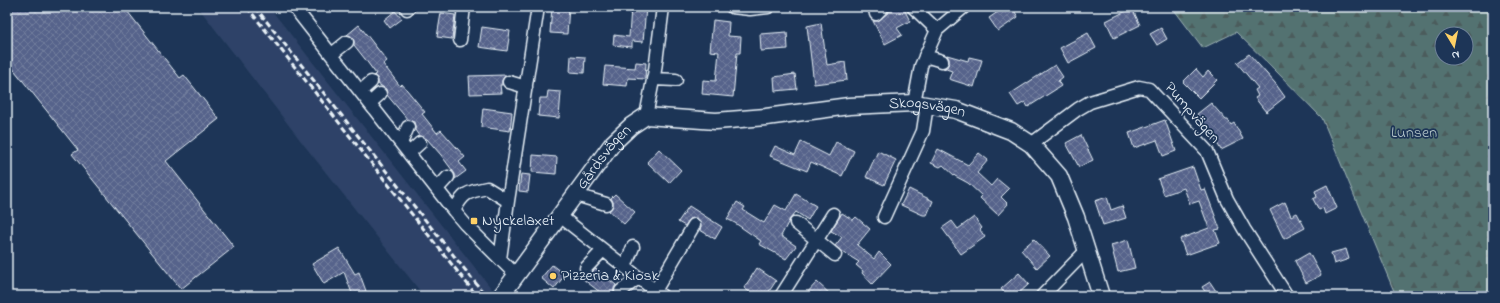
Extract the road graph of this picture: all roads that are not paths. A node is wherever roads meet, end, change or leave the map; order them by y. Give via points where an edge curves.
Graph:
1 (294, 7) edge
2 (464, 7) edge
3 (538, 7) edge
4 (663, 7) edge
5 (732, 7) edge
6 (768, 7) edge
7 (964, 7) edge
8 (914, 10) edge
9 (937, 30) junction
10 (460, 40) dead end
11 (347, 42) dead end
12 (332, 54) junction
13 (925, 56) junction
14 (942, 61) dead end
15 (653, 79) junction
16 (676, 80) dead end
17 (371, 82) dead end
18 (509, 82) dead end
19 (526, 87) junction
20 (361, 91) junction
21 (380, 94) dead end
22 (370, 102) junction
23 (921, 104) junction
24 (646, 116) junction
25 (408, 127) dead end
26 (401, 143) junction
27 (420, 143) dead end
28 (1031, 144) junction
29 (409, 153) junction
30 (448, 177) dead end
31 (437, 189) junction
32 (576, 195) junction
33 (508, 201) junction
34 (606, 204) dead end
35 (454, 211) junction
36 (833, 214) dead end
37 (560, 216) junction
38 (884, 217) dead end
39 (796, 223) dead end
40 (694, 225) dead end
41 (816, 240) junction
42 (633, 247) dead end
43 (603, 250) junction
44 (1086, 250) junction
45 (835, 255) dead end
46 (500, 259) junction
47 (625, 267) junction
48 (586, 268) dead end
49 (516, 275) junction
50 (638, 278) junction
51 (622, 291) dead end
52 (658, 294) edge
53 (503, 295) edge
54 (781, 296) edge
55 (1042, 296) edge
56 (1102, 296) edge
57 (1287, 296) edge

1 - 12 street
2 - 10 street
3 - 19 street
4 - 15 street, Gårdsvägen
5 - 6 street
7 - 9 street
8 - 9 street
9 - 13 street
11 - 12 street
12 - 20 street
13 - 14 street
13 - 23 street via 921,66
15 - 16 street
15 - 24 street, Gårdsvägen
17 - 20 street
18 - 19 street
19 - 33 street
20 - 22 street
21 - 22 street
22 - 26 street
23 - 24 street, Skogsvägen via 849,106 716,121
23 - 28 street, Skogsvägen via 956,110 1011,131
23 - 38 street via 923,131
24 - 32 street, Gårdsvägen via 613,143
25 - 26 street
26 - 29 street
27 - 29 street
28 - 44 street, Skogsvägen via 1059,176
28 - 57 street, Pumpvägen via 1090,102 1139,87 1149,89 1206,151 1230,205
29 - 31 street
30 - 31 street
31 - 35 street
32 - 34 street
32 - 37 street, Gårdsvägen
33 - 35 street via 487,188 473,191 461,198
33 - 46 street
35 - 46 street
36 - 41 street
37 - 43 street
37 - 49 street, Gårdsvägen
39 - 41 street
40 - 52 street
41 - 45 street
41 - 54 street
42 - 47 street
43 - 47 street
43 - 48 street
44 - 55 street
44 - 56 street, Skogsvägen
46 - 49 street
47 - 50 street
49 - 53 street, Gårdsvägen
50 - 51 street
50 - 52 street

